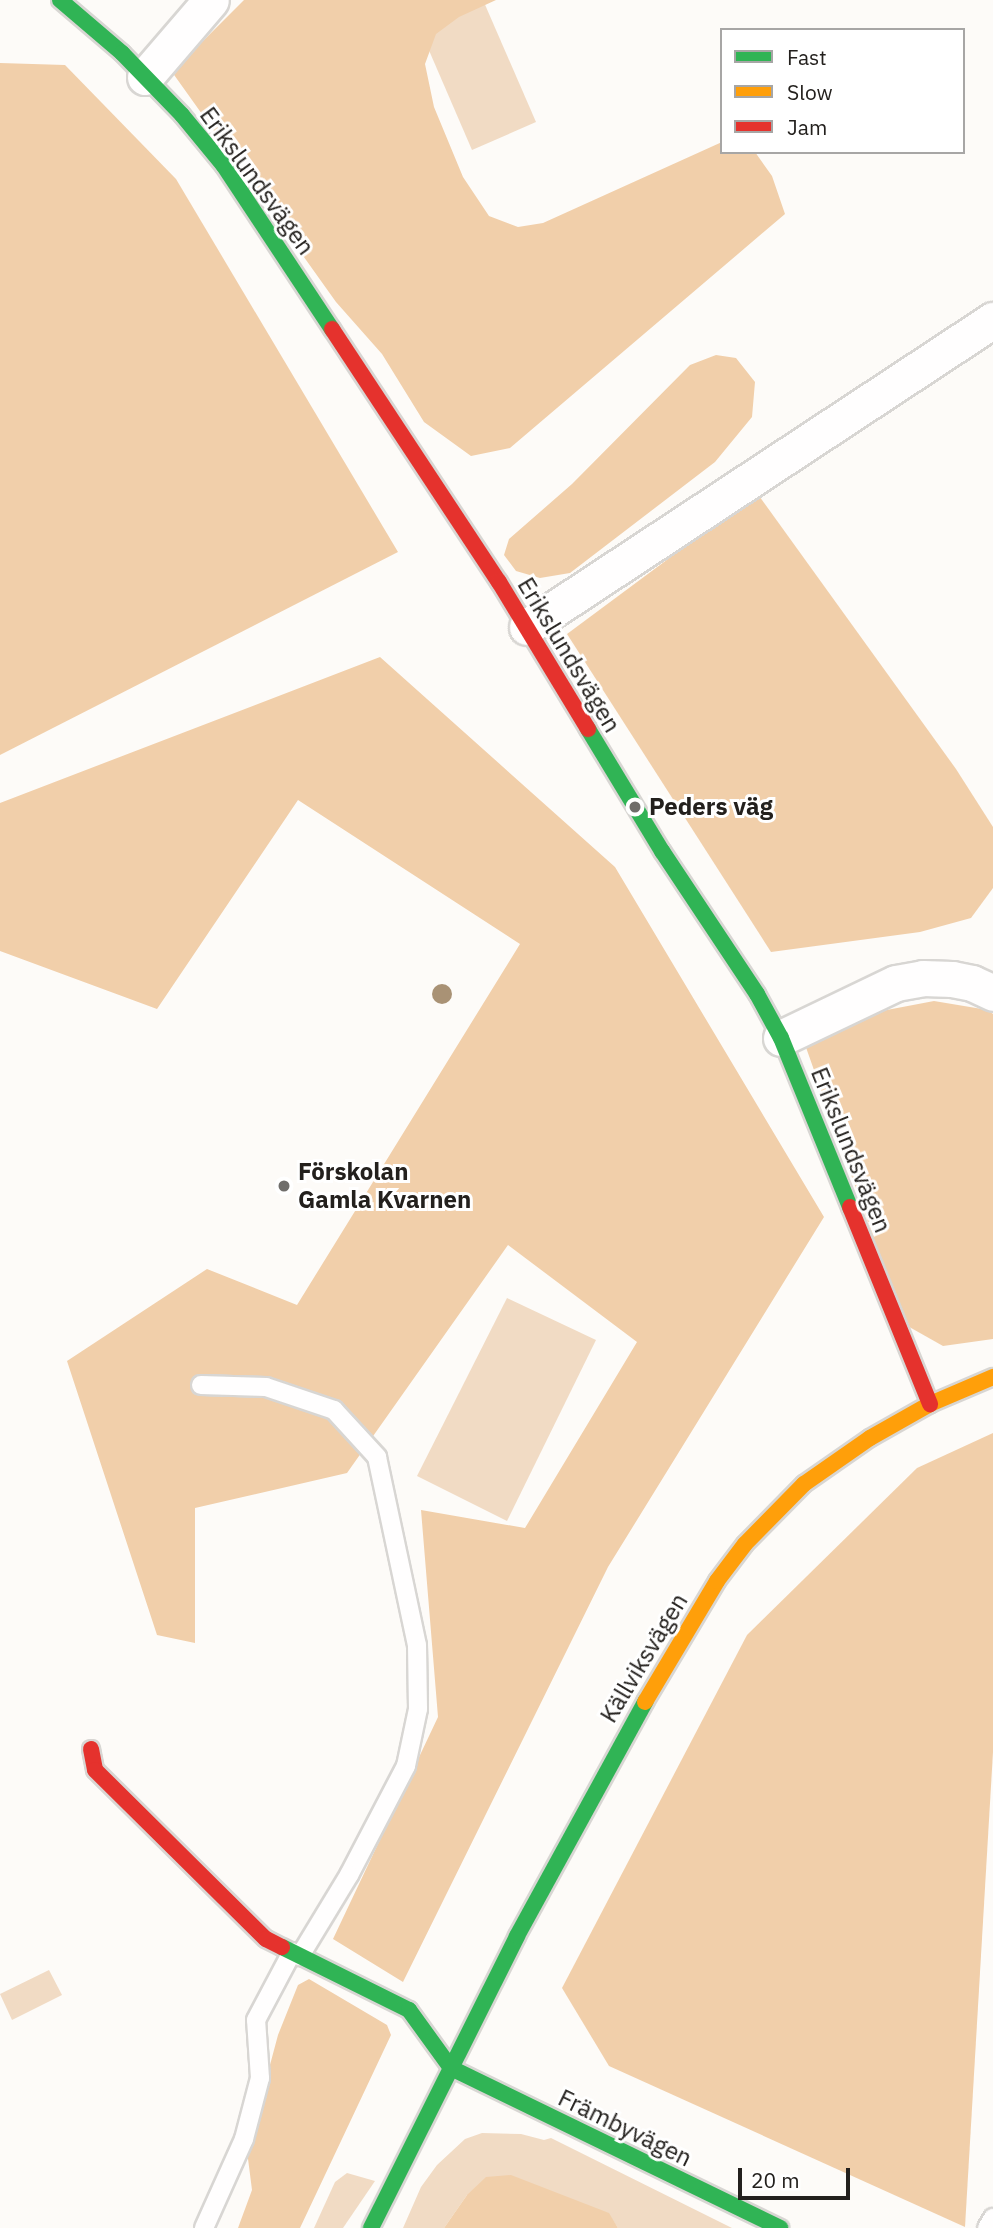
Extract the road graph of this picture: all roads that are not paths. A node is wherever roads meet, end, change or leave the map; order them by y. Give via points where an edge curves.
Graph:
1 (60, 0) edge
2 (211, 0) edge
3 (145, 77) junction
4 (993, 320) edge
5 (527, 627) junction
6 (993, 993) edge
7 (781, 1038) junction
8 (993, 1377) edge
9 (201, 1385) dead end
10 (930, 1404) junction
11 (91, 1749) dead end
12 (296, 1954) junction
13 (451, 2068) junction
14 (993, 2218) edge
15 (204, 2228) edge
16 (371, 2228) edge
17 (780, 2228) edge
18 (988, 2228) edge

1 - 3 street, Erikslundsvägen
2 - 3 street
3 - 5 street, Erikslundsvägen via 224,166
4 - 5 street
5 - 7 street, Erikslundsvägen
6 - 7 street via 953,979 896,983
7 - 10 street, Erikslundsvägen
8 - 10 street, Källviksvägen
9 - 12 lane via 266,1387 334,1410 377,1457 417,1645 418,1709 406,1766 349,1875
10 - 13 street, Källviksvägen via 804,1484 745,1544 717,1581 611,1759
11 - 12 street via 95,1770 266,1939
12 - 13 street via 410,2010
12 - 15 lane via 256,2020 260,2078 244,2140
13 - 16 street, Källviksvägen
13 - 17 street, Främbyvägen
14 - 18 lane

